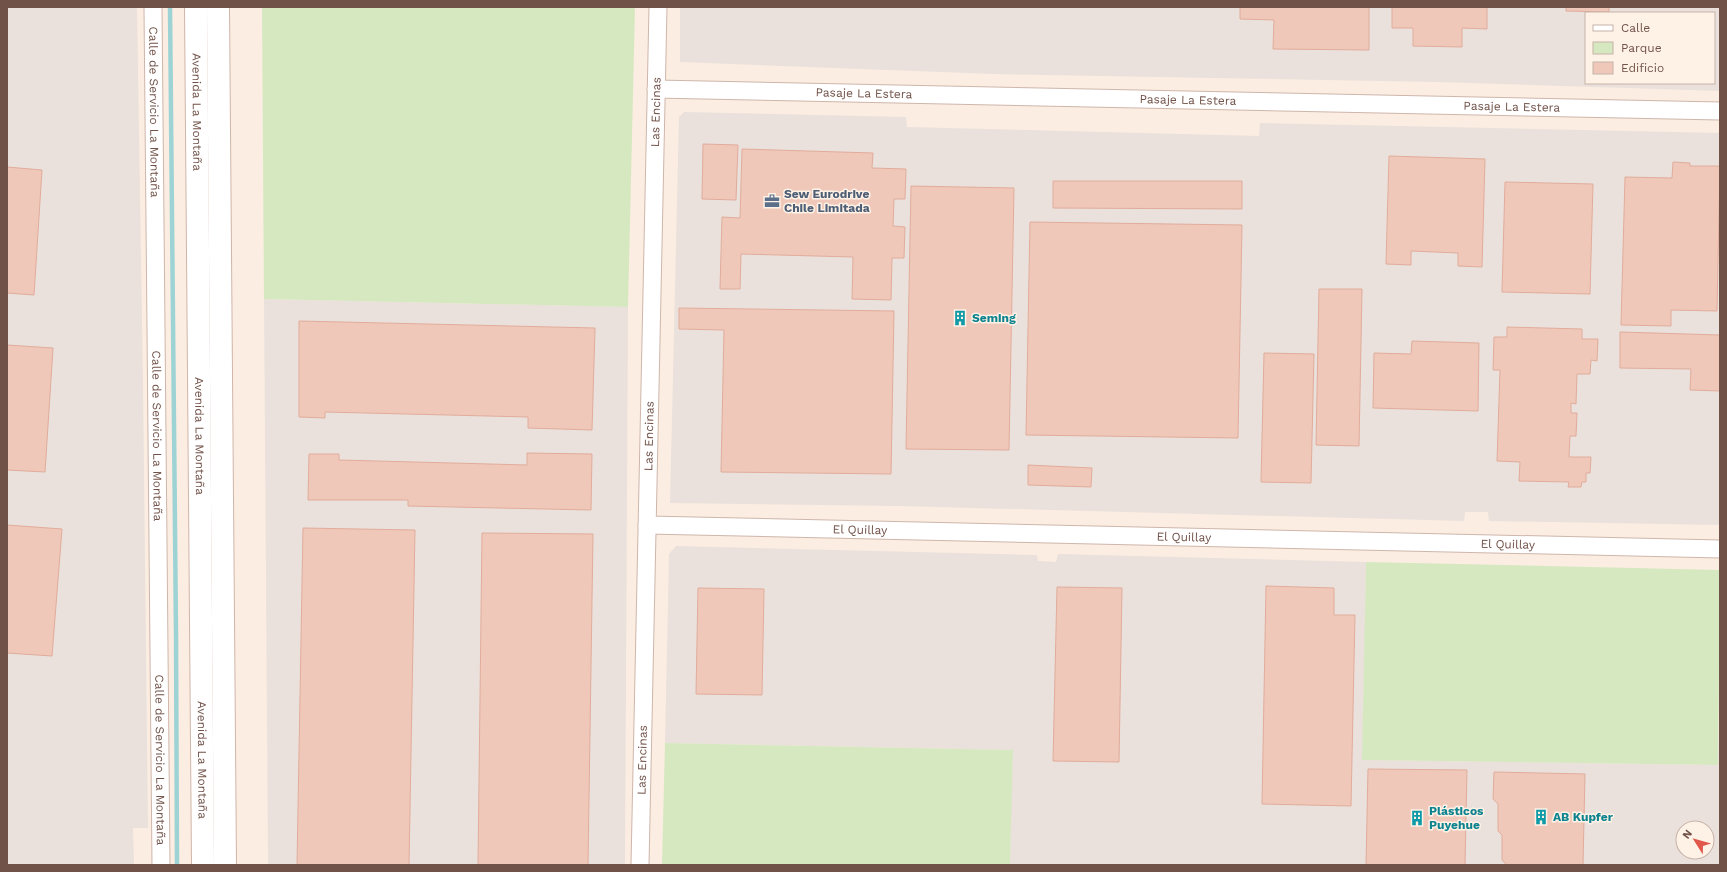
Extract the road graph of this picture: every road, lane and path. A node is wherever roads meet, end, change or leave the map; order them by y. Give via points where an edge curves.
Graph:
1 (153, 7) edge
2 (196, 7) edge
3 (218, 7) edge
4 (658, 7) edge
5 (656, 89) junction
6 (1720, 111) edge
7 (647, 525) junction
8 (1720, 549) edge
9 (161, 865) edge
10 (203, 865) edge
11 (225, 865) edge
12 (640, 865) edge

1 - 9 street, Calle de Servicio La Montaña
2 - 10 main road, Avenida La Montaña
3 - 11 main road, Avenida La Montaña
4 - 5 street, Las Encinas
5 - 6 street, Pasaje La Estera
5 - 7 street, Las Encinas
7 - 8 street, El Quillay
7 - 12 street, Las Encinas

